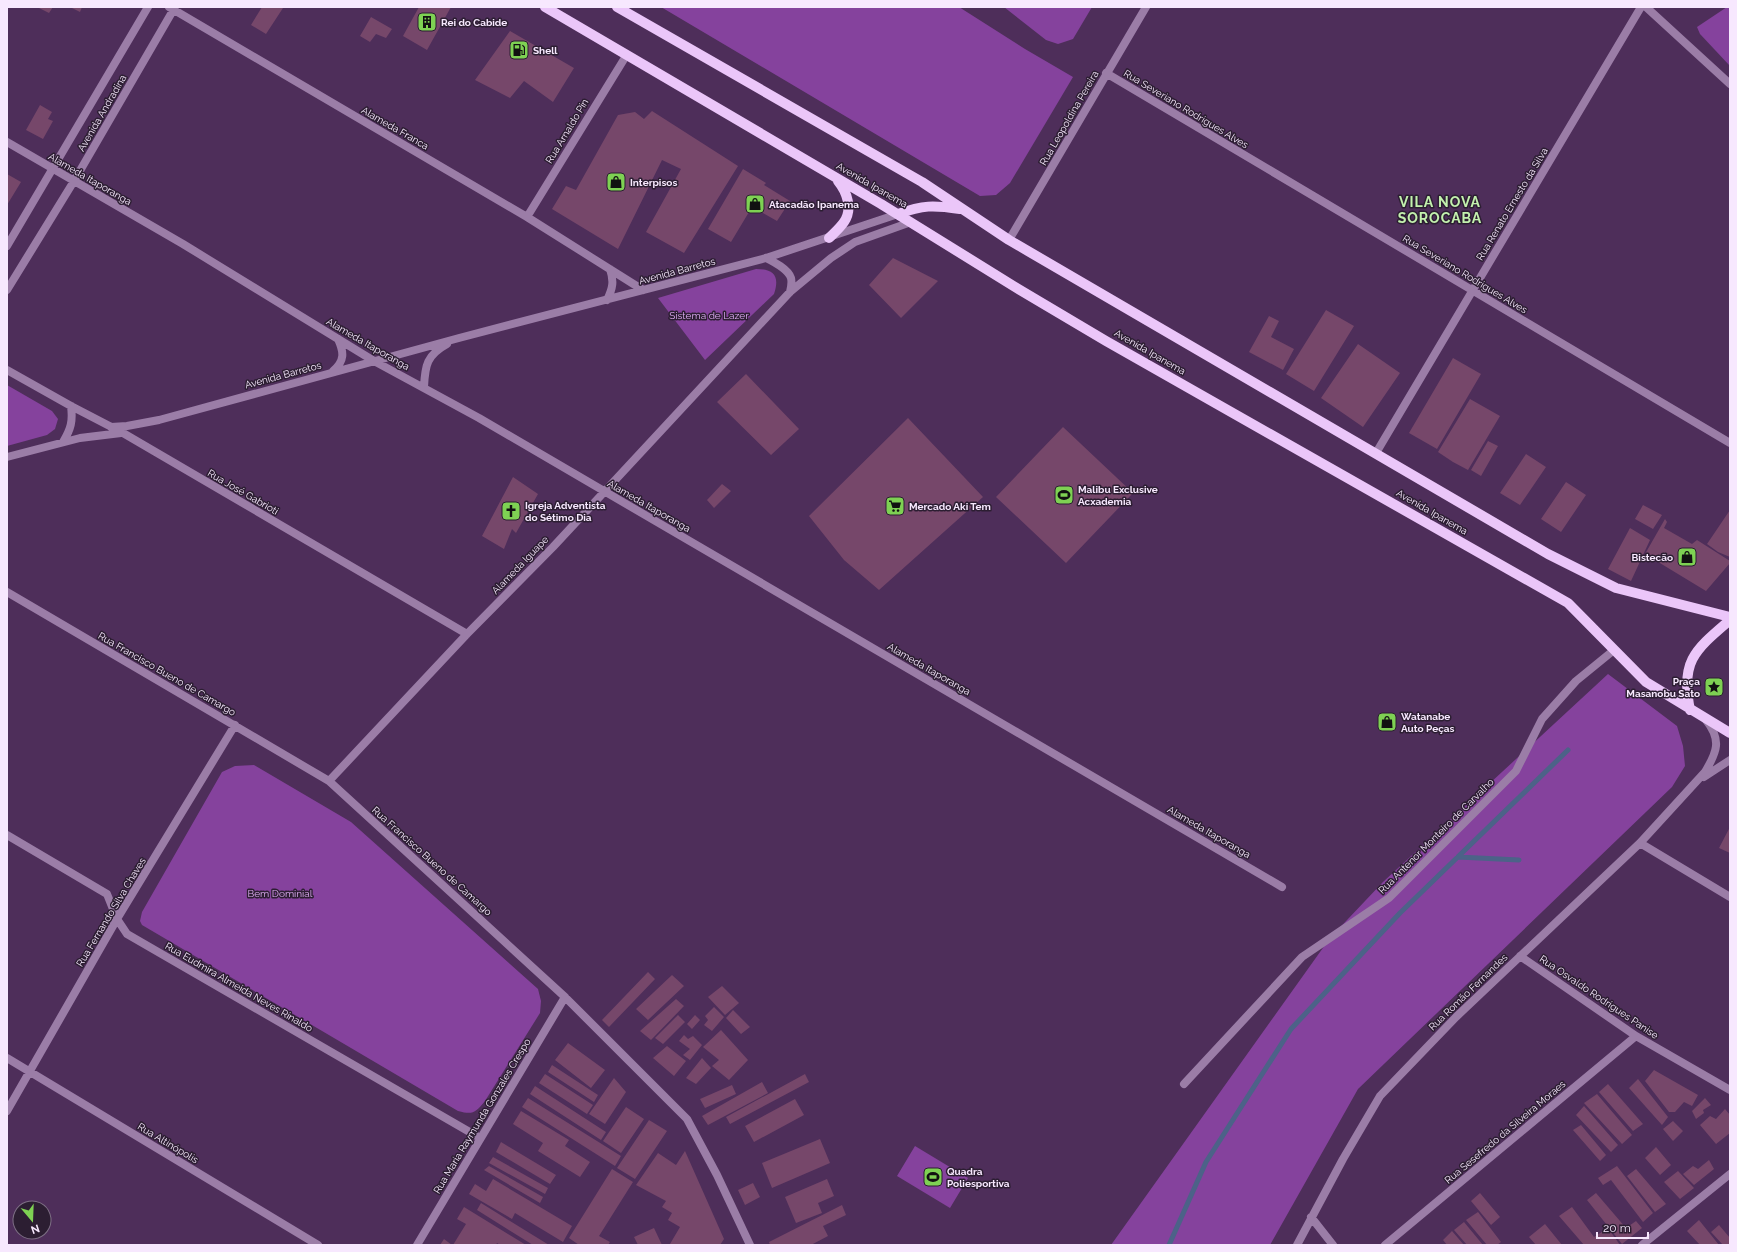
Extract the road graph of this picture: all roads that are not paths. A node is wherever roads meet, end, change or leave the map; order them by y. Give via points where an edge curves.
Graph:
1 (148, 7) edge
2 (545, 7) edge
3 (617, 7) edge
4 (1146, 7) edge
5 (1641, 7) edge
6 (1646, 7) edge
7 (173, 8) edge
8 (626, 56) junction
9 (1106, 73) junction
10 (1730, 84) edge
11 (7, 142) edge
12 (52, 168) junction
13 (836, 178) junction
14 (74, 181) junction
15 (964, 209) junction
16 (898, 214) junction
17 (527, 216) junction
18 (911, 222) junction
19 (829, 238) junction
20 (1009, 240) junction
21 (7, 246) edge
22 (766, 258) junction
23 (610, 269) junction
24 (7, 290) edge
25 (643, 290) junction
26 (1472, 290) junction
27 (790, 292) junction
28 (607, 300) junction
29 (337, 338) junction
30 (458, 338) junction
31 (374, 361) junction
32 (7, 370) edge
33 (331, 372) junction
34 (424, 387) junction
35 (70, 406) junction
36 (111, 427) junction
37 (123, 433) junction
38 (63, 442) junction
39 (1730, 443) edge
40 (1376, 452) junction
41 (7, 456) edge
42 (603, 491) junction
43 (7, 592) edge
44 (1730, 618) edge
45 (467, 634) junction
46 (1614, 650) junction
47 (1690, 710) junction
48 (1704, 718) junction
49 (235, 725) junction
50 (1730, 733) edge
51 (1730, 760) edge
52 (329, 781) junction
53 (1694, 785) junction
54 (7, 835) edge
55 (1640, 843) junction
56 (1282, 887) dead end
57 (1730, 897) edge
58 (117, 919) junction
59 (1520, 956) junction
60 (565, 997) junction
61 (1636, 1036) junction
62 (7, 1058) edge
63 (30, 1071) junction
64 (1184, 1084) dead end
65 (1730, 1090) edge
66 (7, 1111) edge
67 (480, 1138) junction
68 (1730, 1174) edge
69 (1311, 1217) junction
70 (1385, 1244) edge
71 (318, 1245) edge
72 (417, 1245) edge
73 (750, 1245) edge
74 (1297, 1245) edge
75 (1333, 1245) edge
76 (1642, 1245) edge

1 - 12 street, Avenida Andradina
2 - 8 main road, Avenida Ipanema
3 - 15 main road via 922,182
4 - 9 street, Rua Leopoldina Pereira
5 - 26 street, Rua Renato Ernesto da Silva
6 - 10 street
7 - 14 street, Avenida Andradina
7 - 17 street, Alameda Franca
8 - 13 main road, Avenida Ipanema
8 - 17 street, Rua Arnaldo Pin
9 - 20 street, Rua Leopoldina Pereira
9 - 26 street, Rua Severiano Rodrigues Alves
11 - 12 street, Alameda Itaporanga
12 - 14 street, Alameda Itaporanga
12 - 21 street, Avenida Andradina
13 - 16 main road, Avenida Ipanema
13 - 19 main road via 845,189 848,211 844,223
14 - 24 street, Avenida Andradina
14 - 29 street, Alameda Itaporanga
15 - 16 main road via 937,205 919,207
15 - 20 main road
16 - 18 main road, Avenida Ipanema
16 - 19 street, Avenida Barretos
17 - 23 street, Alameda Franca
18 - 27 street, Alameda Iguape via 855,242
18 - 46 main road, Avenida Ipanema via 1106,341 1568,603
19 - 22 street, Avenida Barretos
20 - 40 main road
22 - 25 street, Avenida Barretos
22 - 27 street via 788,273 792,280
23 - 25 street, Alameda Franca
23 - 28 street via 614,279
25 - 28 street, Avenida Barretos
26 - 39 street, Rua Severiano Rodrigues Alves
26 - 40 street, Rua Renato Ernesto da Silva
27 - 42 street, Alameda Iguape
28 - 30 street, Avenida Barretos
29 - 31 street, Alameda Itaporanga
29 - 33 street via 343,350 342,358 339,366
30 - 31 street, Avenida Barretos
30 - 34 street, Avenida Barretos via 439,349 428,360
31 - 33 street, Avenida Barretos
31 - 34 street, Alameda Itaporanga
32 - 35 street, Rua José Gabrioti
33 - 36 street, Avenida Barretos via 158,420
34 - 42 street, Alameda Itaporanga
35 - 36 street, Rua José Gabrioti
35 - 38 street via 72,422
36 - 37 street, Rua José Gabrioti
37 - 38 street
37 - 45 street, Rua José Gabrioti
38 - 41 street
40 - 44 main road via 1548,554 1616,588
42 - 45 street, Alameda Iguape
42 - 56 street, Alameda Itaporanga
43 - 49 street, Rua Francisco Bueno de Camargo
44 - 47 main road via 1701,645 1690,664 1686,690
45 - 52 street, Alameda Iguape
46 - 47 main road, Avenida Ipanema via 1646,682
46 - 64 street, Rua Antenor Monteiro de Carvalho via 1576,681 1542,719 1516,772 1389,898 1302,957
47 - 48 main road, Avenida Ipanema
48 - 50 main road, Avenida Ipanema
48 - 53 street, Rua Romão Fernandes via 1713,729 1717,748 1713,759
49 - 52 street, Rua Francisco Bueno de Camargo
49 - 58 street, Rua Fernando Silva Chaves
51 - 53 street, Rua Romão Fernandes
52 - 60 street, Rua Francisco Bueno de Camargo
53 - 55 street, Rua Romão Fernandes
54 - 58 street, Rua Eudmira Almeida Neves Rinaldo via 106,894
55 - 57 street
55 - 59 street, Rua Romão Fernandes
58 - 63 street, Rua Fernando Silva Chaves
58 - 67 street, Rua Eudmira Almeida Neves Rinaldo via 127,934
59 - 61 street, Rua Osvaldo Rodrigues Panise
59 - 69 street, Rua Romão Fernandes via 1456,1017 1380,1096
60 - 67 street, Rua Maria Raymunda Gonzales Crespo
60 - 73 street, Rua Francisco Bueno de Camargo via 688,1119
61 - 65 street, Rua Osvaldo Rodrigues Panise
61 - 70 street, Rua Sesefredo da Silveira Moraes
62 - 63 street, Rua Altinópolis
63 - 66 street, Rua Fernando Silva Chaves
63 - 71 street, Rua Altinópolis
67 - 72 street, Rua Maria Raymunda Gonzales Crespo
68 - 76 street
69 - 74 street, Rua Romão Fernandes
69 - 75 street

